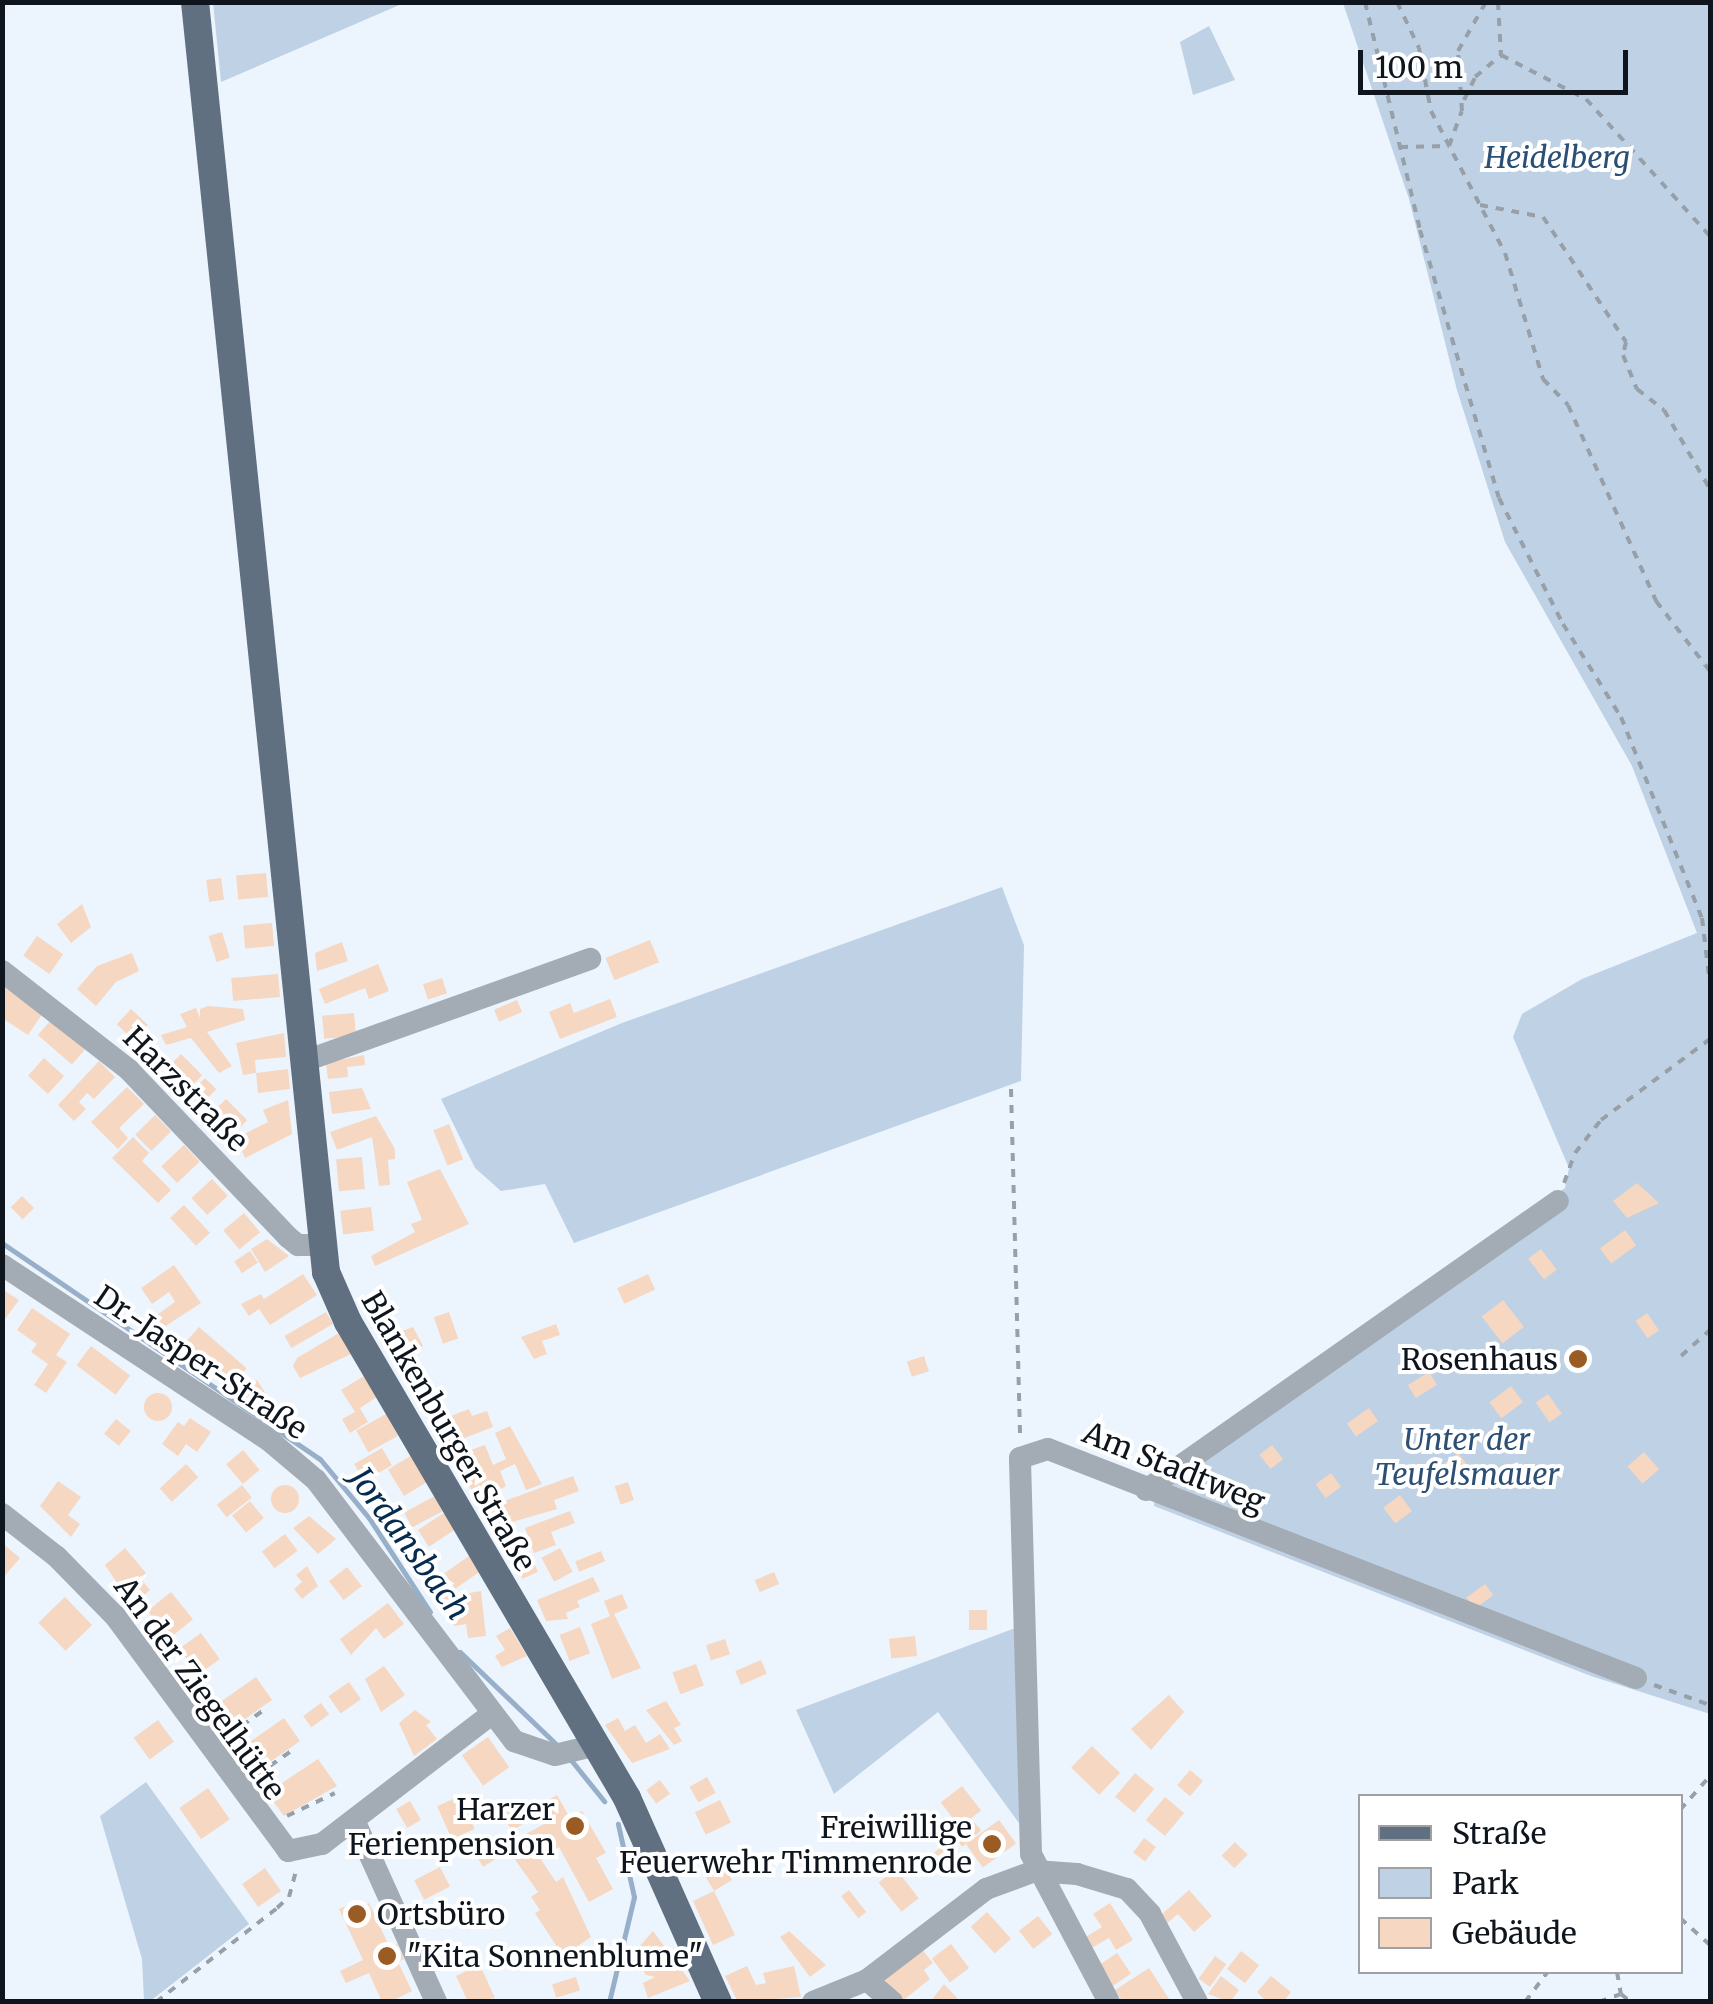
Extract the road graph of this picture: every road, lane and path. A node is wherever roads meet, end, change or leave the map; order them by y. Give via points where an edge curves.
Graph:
1 (195, 2) edge
2 (1365, 2) edge
3 (1397, 2) edge
4 (1486, 2) edge
5 (1498, 2) edge
6 (1501, 55) junction
7 (1462, 111) junction
8 (1449, 146) junction
9 (1400, 147) junction
10 (1480, 205) junction
11 (1710, 236) edge
12 (1710, 489) edge
13 (1710, 670) edge
14 (590, 959) dead end
15 (2, 971) edge
16 (1710, 984) edge
17 (1710, 1039) edge
18 (305, 1061) junction
19 (1011, 1089) dead end
20 (1558, 1201) joint
21 (323, 1245) junction
22 (2, 1265) edge
23 (1710, 1330) edge
24 (1680, 1356) dead end
25 (1020, 1458) junction
26 (1146, 1490) junction
27 (2, 1514) edge
28 (1636, 1678) joint
29 (1710, 1704) edge
30 (265, 1708) dead end
31 (489, 1716) junction
32 (226, 1741) dead end
33 (294, 1749) dead end
34 (590, 1749) junction
35 (244, 1766) dead end
36 (1710, 1776) edge
37 (253, 1778) junction
38 (263, 1792) dead end
39 (334, 1793) dead end
40 (273, 1806) dead end
41 (1683, 1807) edge
42 (354, 1820) junction
43 (300, 1853) junction
44 (1035, 1872) junction
45 (1683, 1921) edge
46 (1710, 1946) edge
47 (1546, 1974) edge
48 (1617, 1974) edge
49 (867, 1980) junction
50 (1621, 1994) junction
51 (156, 2002) edge
52 (436, 2002) edge
53 (718, 2002) edge
54 (813, 2002) edge
55 (892, 2002) edge
56 (1109, 2002) edge
57 (1197, 2002) edge
58 (1525, 2002) edge
59 (1599, 2002) edge
60 (1631, 2002) edge

1 - 18 main road, Blankenburger Straße
2 - 9 path
3 - 8 path via 1418,48 1431,111
4 - 7 path via 1458,51
5 - 6 path
6 - 7 path via 1476,77
6 - 11 path via 1586,99
7 - 8 path
8 - 9 path
8 - 10 path
9 - 16 path via 1499,498 1563,624 1621,717 1702,918
10 - 12 path via 1543,217 1626,342 1623,355 1637,389 1664,410
10 - 13 path via 1505,253 1544,379 1568,405 1629,552 1656,601
14 - 18 street
15 - 21 street, Harzstraße via 129,1070 288,1237
17 - 20 path via 1601,1120 1575,1152
18 - 21 main road, Blankenburger Straße
19 - 25 path
20 - 26 street
21 - 34 main road, Blankenburger Straße via 348,1322
22 - 31 street, Dr.-Jasper-Straße via 271,1442 316,1480
23 - 24 path
25 - 26 street, Am Stadtweg via 1048,1450
25 - 44 street via 1028,1825
26 - 28 street, Am Stadtweg
27 - 43 street, An der Ziegelhütte via 88,1586 158,1671 275,1842
28 - 29 path
30 - 32 path
31 - 34 street, Dr.-Jasper-Straße via 528,1750 554,1756
31 - 42 street
33 - 37 path
34 - 53 main road, Blankenburger Straße via 663,1871
35 - 37 path
36 - 41 path
37 - 38 path
39 - 40 path via 282,1819
42 - 43 street
42 - 52 street
43 - 51 path via 289,1896
44 - 49 street via 986,1888
44 - 56 street
44 - 57 street via 1076,1874 1126,1889 1150,1914
45 - 46 path
47 - 58 path
48 - 50 path
49 - 54 street
49 - 55 street
50 - 59 path
50 - 60 path

